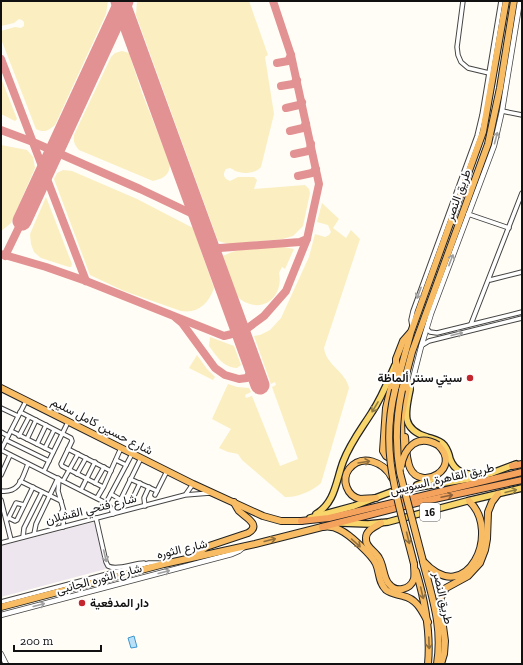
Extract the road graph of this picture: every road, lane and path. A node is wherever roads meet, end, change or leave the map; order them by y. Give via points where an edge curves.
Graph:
1 (463, 1) edge
2 (501, 1) edge
3 (506, 1) edge
4 (514, 1) edge
5 (520, 1) edge
6 (520, 13) edge
7 (496, 46) junction
8 (489, 73) junction
9 (504, 79) junction
10 (502, 111) junction
11 (485, 115) junction
12 (522, 115) edge
13 (522, 193) edge
14 (521, 198) edge
15 (468, 214) junction
16 (509, 228) junction
17 (522, 272) edge
18 (490, 280) junction
19 (522, 312) edge
20 (429, 313) junction
21 (522, 318) edge
22 (471, 324) junction
23 (427, 329) junction
24 (412, 330) junction
25 (421, 347) junction
26 (396, 359) junction
27 (1, 388) edge
28 (405, 390) junction
29 (26, 401) junction
30 (1, 408) edge
31 (19, 414) junction
32 (402, 414) junction
33 (29, 417) junction
34 (36, 420) junction
35 (68, 422) junction
36 (46, 426) junction
37 (54, 430) junction
38 (10, 431) junction
39 (1, 432) edge
40 (62, 434) junction
41 (19, 436) junction
42 (7, 438) junction
43 (27, 439) junction
44 (37, 444) junction
45 (45, 448) junction
46 (121, 448) junction
47 (68, 449) junction
48 (1, 450) edge
49 (53, 452) junction
50 (78, 454) junction
51 (132, 454) junction
52 (10, 455) junction
53 (86, 458) junction
54 (140, 458) junction
55 (49, 461) junction
56 (94, 462) junction
57 (115, 462) junction
58 (522, 463) edge
59 (28, 464) junction
60 (126, 465) junction
61 (512, 466) joint
62 (104, 467) junction
63 (69, 470) junction
64 (44, 471) junction
65 (111, 471) junction
66 (167, 471) junction
67 (522, 472) edge
68 (400, 473) junction
69 (77, 474) junction
70 (1, 475) edge
71 (438, 475) junction
72 (483, 476) junction
73 (130, 478) junction
74 (58, 479) junction
75 (86, 479) junction
76 (393, 479) junction
77 (522, 480) edge
78 (20, 481) junction
79 (64, 481) junction
80 (95, 483) junction
81 (140, 483) junction
82 (193, 484) junction
83 (33, 487) junction
84 (103, 487) junction
85 (149, 487) junction
86 (522, 488) edge
87 (407, 489) junction
88 (81, 490) junction
89 (1, 491) edge
90 (42, 492) junction
91 (111, 494) junction
92 (215, 494) junction
93 (498, 494) junction
94 (50, 495) junction
95 (186, 495) junction
96 (97, 498) junction
97 (376, 498) junction
98 (1, 500) edge
99 (61, 500) junction
100 (120, 500) junction
101 (469, 501) junction
102 (131, 502) dead end
103 (234, 502) junction
104 (106, 503) junction
105 (25, 504) junction
106 (145, 506) junction
107 (34, 507) junction
108 (2, 508) edge
109 (63, 509) junction
110 (368, 511) junction
111 (114, 514) junction
112 (96, 518) junction
113 (310, 518) junction
114 (7, 520) junction
115 (1, 521) edge
116 (301, 521) junction
117 (336, 522) junction
118 (380, 523) junction
119 (63, 527) junction
120 (322, 527) junction
121 (51, 530) junction
122 (34, 534) junction
123 (23, 537) junction
124 (12, 540) junction
125 (1, 543) edge
126 (245, 546) junction
127 (197, 556) junction
128 (423, 561) junction
129 (148, 563) junction
130 (164, 564) junction
131 (414, 564) junction
132 (1, 602) edge
133 (1, 607) edge
134 (1, 615) edge
135 (428, 622) junction
136 (1, 654) edge
137 (6, 664) edge
138 (428, 664) edge
139 (437, 664) edge
140 (441, 664) edge

1 - 8 street via 458,58 468,68
2 - 7 street
3 - 7 highway, طريق النصر
4 - 9 highway, طريق النصر
5 - 6 street
6 - 9 street
7 - 8 street
7 - 11 highway, طريق النصر
8 - 11 street
9 - 10 street
9 - 20 highway, طريق النصر via 488,144
10 - 12 street
15 -> 10 street via 494,146
11 -> 24 highway, طريق النصر via 481,142
13 - 14 street
14 - 16 street
15 - 16 street
20 -> 15 street
16 - 18 street
17 - 18 street
18 - 22 street
19 - 22 street
20 - 23 street
20 - 28 highway, طريق النصر via 412,352
25 -> 21 street via 429,341
22 - 23 street via 437,333
23 - 25 street
24 - 26 highway via 403,341
24 - 28 highway, طريق النصر
25 - 28 street
26 - 32 highway via 386,408 383,442 383,451 392,459 399,455 402,448
26 -> 113 main road via 379,400 348,451 330,502 322,511
27 - 29 highway, شارع حسين كامل سليم
28 - 32 highway
28 - 68 highway, طريق النصر, bridge via 396,431
28 - 72 main road via 406,414 410,428 419,435 441,442 459,471
28 - 76 highway, طريق النصر, bridge via 390,416 390,461
29 - 31 street
29 - 35 highway, شارع حسين كامل سليم
30 - 31 street
31 - 33 street
31 - 38 street
32 - 71 highway via 410,469 420,477 431,478
33 - 34 street
33 - 41 street
34 - 36 street
34 - 43 street
35 - 40 street
35 - 46 highway, شارع حسين كامل سليم
36 - 37 street
36 - 44 street
37 - 40 street
37 - 45 street
38 - 41 street
38 - 42 street
39 - 42 street
40 - 47 street via 72,440
40 - 49 street
41 - 43 street
42 - 48 street
42 - 55 street
43 - 44 street
44 - 45 street
45 - 49 street
46 - 51 highway, شارع حسين كامل سليم
46 - 57 street
47 - 50 street
47 - 63 street via 61,465
48 - 52 street
49 - 55 street
50 - 53 street
50 - 63 street
51 - 54 highway, شارع حسين كامل سليم
51 - 60 street
52 - 59 street
52 - 70 street
53 - 56 street
53 - 69 street
54 - 66 highway, شارع حسين كامل سليم
54 - 73 street
55 - 64 street
56 - 62 street
56 - 75 street
57 - 60 street
57 - 65 street
58 - 61 highway
59 - 64 street
59 - 78 street
60 - 91 street
61 - 72 main road
62 - 65 street
62 - 80 street
63 - 69 street
63 - 79 street
64 - 74 street
65 - 84 street
66 - 82 highway, شارع حسين كامل سليم
66 - 85 street via 156,493
67 - 110 highway, طريق القاهرة, السويس / 16
68 - 71 highway, bridge via 404,454 412,445 425,441 438,445 443,452 444,468
68 - 128 highway, طريق النصر, bridge
69 - 75 street
71 - 87 main road
72 - 87 main road
73 - 81 street
73 - 100 street
74 - 79 street
74 - 94 street
74 - 99 street
75 - 80 street
75 - 88 street
97 -> 76 highway via 365,499 352,495 345,480 352,466 363,461 373,461 387,470
76 -> 131 highway, طريق النصر, bridge
110 -> 77 highway, طريق القاهرة, السويس / 16
78 - 83 street
78 - 89 street via 12,490
79 - 88 street
80 - 84 street
81 - 85 street
81 - 102 street
82 - 92 highway, شارع حسين كامل سليم
82 - 95 street
83 - 90 street
83 - 105 street
84 - 96 street
85 - 106 street via 144,498
93 -> 86 main road, 16
87 - 97 main road
88 - 96 street
90 - 94 street
90 - 107 street
91 - 100 street
91 - 104 street
92 - 95 street, شارع فتحي القشلان
92 - 103 highway, شارع حسين كامل سليم
93 - 101 main road, 16
93 - 140 highway via 488,512 486,544 480,563 468,576 446,588 442,594 440,602 446,641
94 - 99 street
94 - 122 street
95 - 106 street, شارع فتحي القشلان
96 - 104 street
97 - 113 main road
98 - 108 street
99 - 109 street
100 - 111 street
101 - 118 main road, 16
101 - 128 highway via 479,514 482,529 479,548 471,566 461,574 448,577 435,572
103 - 116 highway, شارع حسين كامل سليم via 274,520
103 - 127 highway via 240,512 252,522 252,530 206,547
104 - 111 street
105 - 107 street
105 - 114 street via 16,503
105 - 114 street via 17,521
106 - 111 street, شارع فتحي القشلان
107 - 123 street via 23,530
108 - 114 street
109 - 119 street
109 - 121 street
110 - 116 highway via 323,520
110 - 117 highway, شارع الثوره
111 - 112 street, شارع فتحي القشلان
112 - 119 street, شارع فتحي القشلان
112 -> 129 street via 108,566 114,568
113 - 116 main road
114 - 115 street
114 - 124 street
117 - 118 main road, 16
117 - 120 highway, شارع الثوره
118 - 131 highway via 369,531 366,541 379,559 388,584 399,589 409,586 414,578
119 - 121 street, شارع فتحي القشلان
126 -> 120 highway, شارع الثوره
120 -> 135 highway via 334,528 345,533 373,559 384,588 413,600
121 - 122 street, شارع فتحي القشلان
122 - 123 street, شارع فتحي القشلان
123 - 124 street, شارع فتحي القشلان
124 - 125 street, شارع فتحي القشلان
126 - 127 highway, شارع الثوره
134 -> 126 street, شارع الثوره الجانبى via 226,556
127 - 130 highway, شارع الثوره
128 - 139 highway, طريق النصر via 439,628
129 - 130 street, شارع الثوره الجانبى
129 - 132 street, شارع الثوره الجانبى
130 - 133 highway, شارع الثوره
131 -> 135 highway, طريق النصر
135 -> 138 highway, طريق النصر
136 - 137 street

